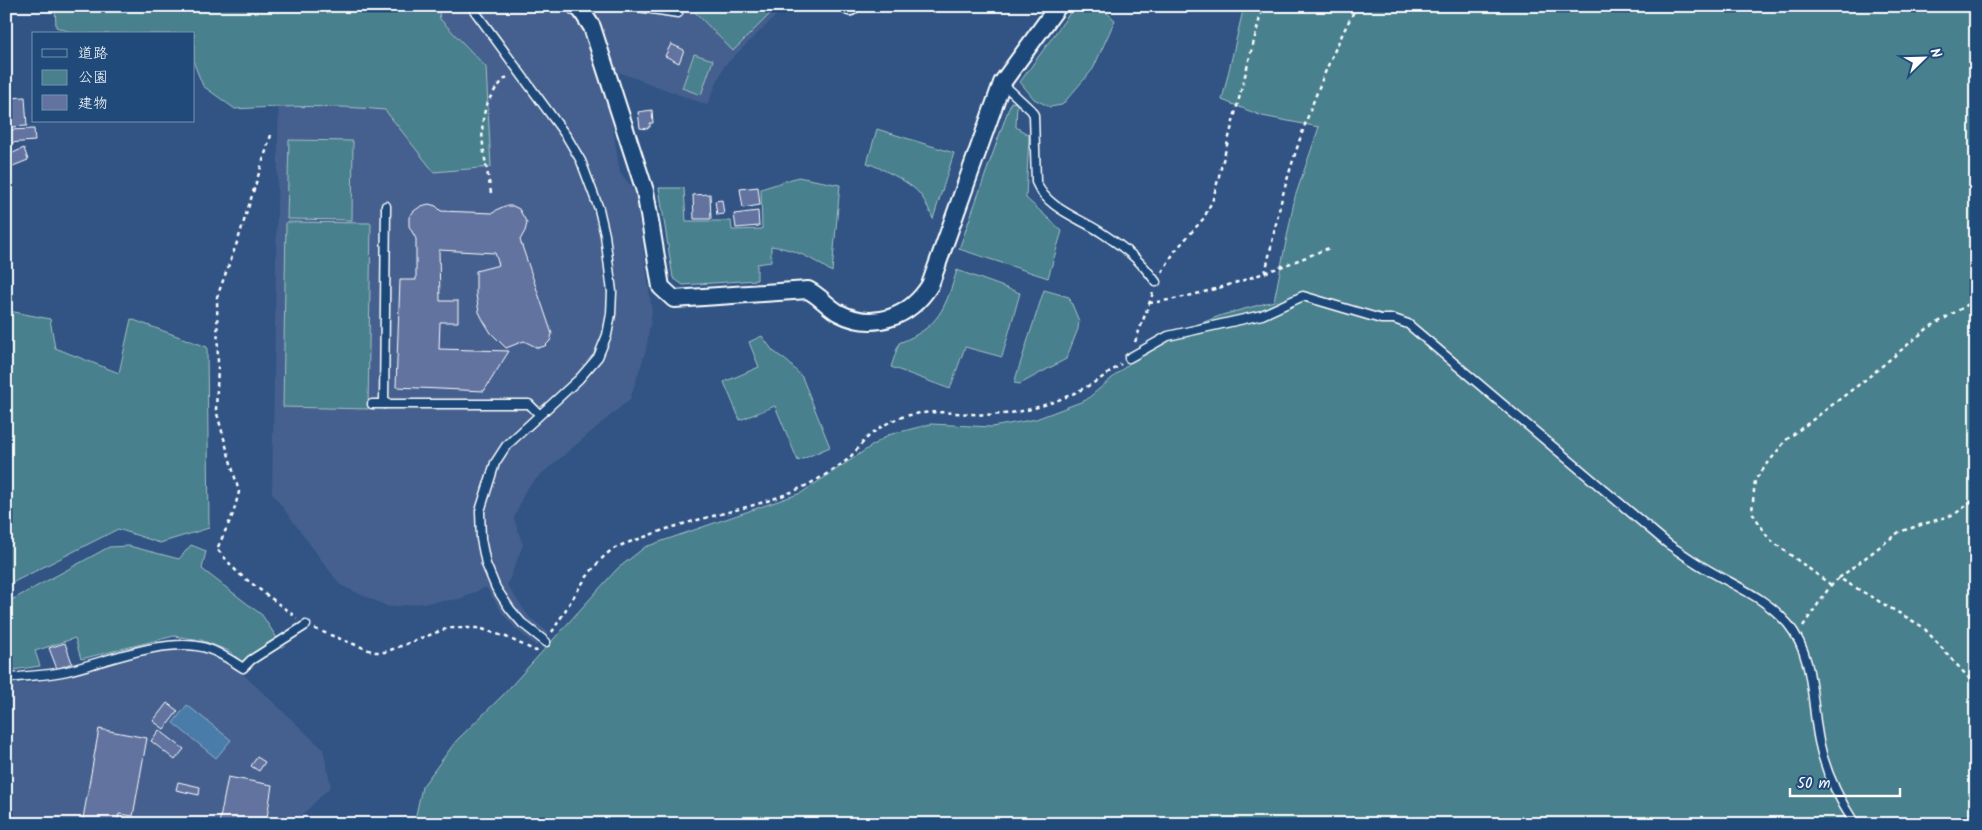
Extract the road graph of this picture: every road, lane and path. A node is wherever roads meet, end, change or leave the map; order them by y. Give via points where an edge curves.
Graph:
1 (471, 6) edge
2 (632, 6) edge
3 (1058, 6) edge
4 (1263, 6) edge
5 (1357, 6) edge
6 (582, 8) edge
7 (678, 13) dead end
8 (510, 75) dead end
9 (1002, 83) junction
10 (271, 135) dead end
11 (491, 193) dead end
12 (386, 206) dead end
13 (1329, 248) dead end
14 (1265, 273) junction
15 (1156, 282) junction
16 (1976, 300) edge
17 (1149, 303) junction
18 (1129, 358) junction
19 (372, 404) dead end
20 (384, 404) junction
21 (539, 414) junction
22 (1976, 498) edge
23 (1839, 578) junction
24 (1831, 584) junction
25 (306, 625) junction
26 (1795, 637) junction
27 (546, 642) junction
28 (6, 679) edge
29 (1976, 686) edge
30 (1855, 824) edge

1 - 21 lane via 581,161 599,209 604,234 612,292 607,335 598,357 579,380
2 - 7 lane
3 - 9 street
4 - 15 path via 1213,199 1204,218 1165,264
5 - 14 path via 1313,106 1285,187
6 - 9 street via 592,27 645,191 662,287 674,299 808,290 837,312 858,321 881,320 918,303 930,285
8 - 11 path via 491,94 484,111 484,144
9 - 15 lane via 1034,115 1036,182 1040,191 1054,205 1138,258
10 - 25 path via 217,297 216,410 239,492 217,548 238,573
12 - 20 lane
13 - 14 path
14 - 17 path via 1178,300
15 - 17 path
16 - 24 path via 1928,328 1786,440 1755,480 1752,512 1770,539
17 - 18 path
18 - 26 lane via 1168,336 1262,315 1303,296 1408,324 1668,544 1703,568 1757,596 1776,611
18 - 27 path via 1106,376 1053,402 1004,414 929,412 889,422 869,436 848,459 780,497 677,525 615,548 585,580
19 - 20 lane
20 - 21 lane via 529,404
21 - 27 lane via 506,446 495,463 480,511 482,547 496,588 522,623
22 - 23 path via 1955,514 1899,532
23 - 24 path
23 - 29 path via 1923,627
24 - 26 path
25 - 27 path via 374,652 385,652 448,628 479,628 536,651
25 - 28 lane via 243,668 205,648 164,646 66,672
26 - 30 lane via 1811,678 1819,742 1831,783

